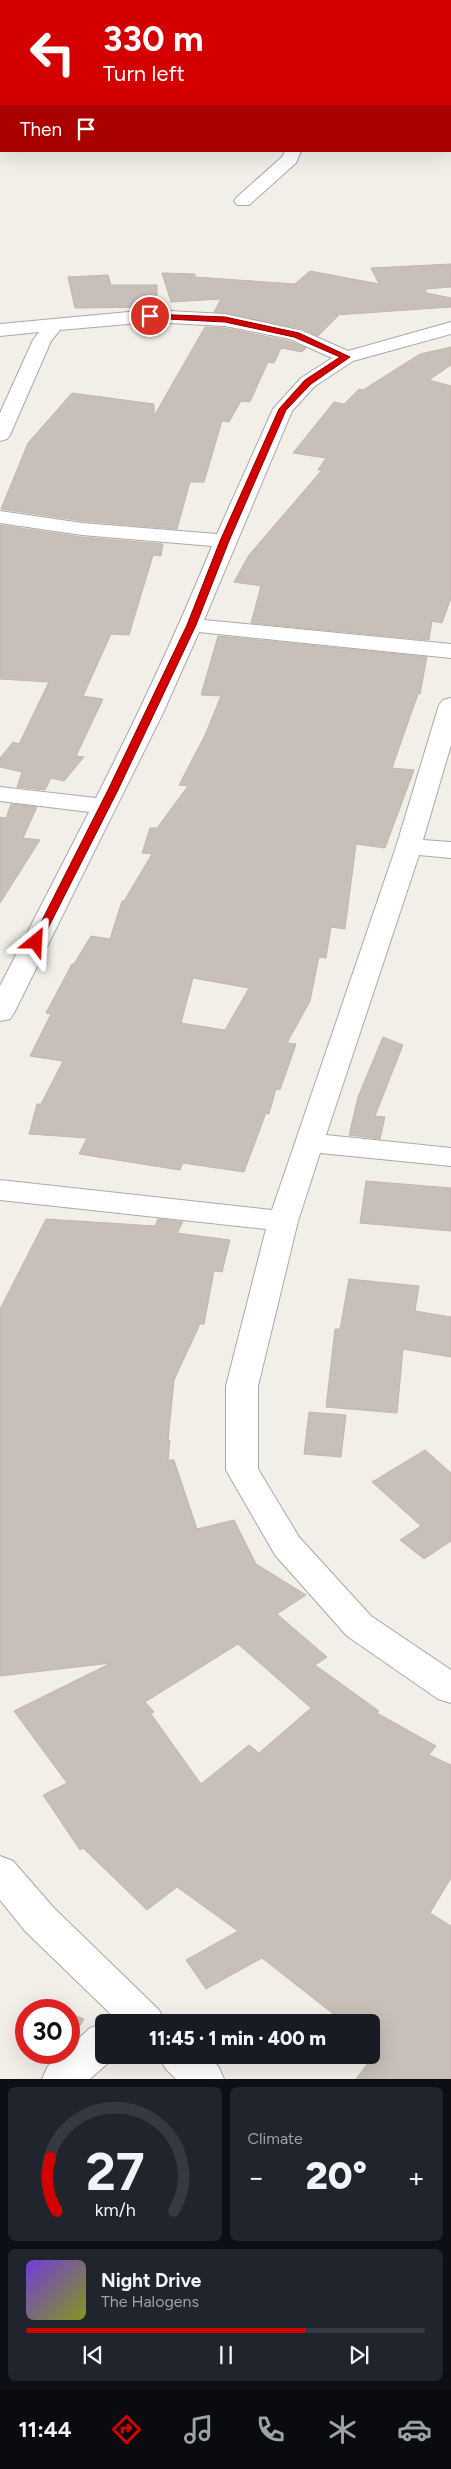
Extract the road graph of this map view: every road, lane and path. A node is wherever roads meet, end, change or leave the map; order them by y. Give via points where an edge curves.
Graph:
1 (294, 152) edge
2 (243, 201) dead end
3 (54, 326) junction
4 (451, 328) edge
5 (0, 330) edge
6 (346, 357) junction
7 (0, 435) edge
8 (0, 518) edge
9 (225, 541) junction
10 (192, 625) junction
11 (451, 651) edge
12 (451, 705) edge
13 (0, 794) edge
14 (105, 806) junction
15 (409, 847) junction
16 (451, 850) edge
17 (0, 1013) edge
18 (309, 1143) junction
19 (451, 1157) edge
20 (0, 1190) edge
21 (282, 1221) junction
22 (451, 1689) edge
23 (0, 1872) edge
24 (130, 2014) edge
25 (95, 2049) edge
26 (188, 2064) edge
27 (62, 2079) edge
28 (204, 2079) edge

1 - 2 street via 290,159
3 - 5 street
3 - 6 street via 150,316 225,320 296,335
3 - 7 street via 42,340
4 - 6 street
6 - 9 street via 308,382 283,409
8 - 9 street via 82,529
9 - 10 street
10 - 11 street
10 - 14 street
12 - 15 street
13 - 14 street
14 - 17 street
15 - 16 street
15 - 18 street
18 - 19 street
18 - 21 street
20 - 21 street
21 - 22 street via 242,1386 242,1470 287,1546 359,1626
23 - 24 street via 39,1919
25 - 27 street
26 - 28 street

